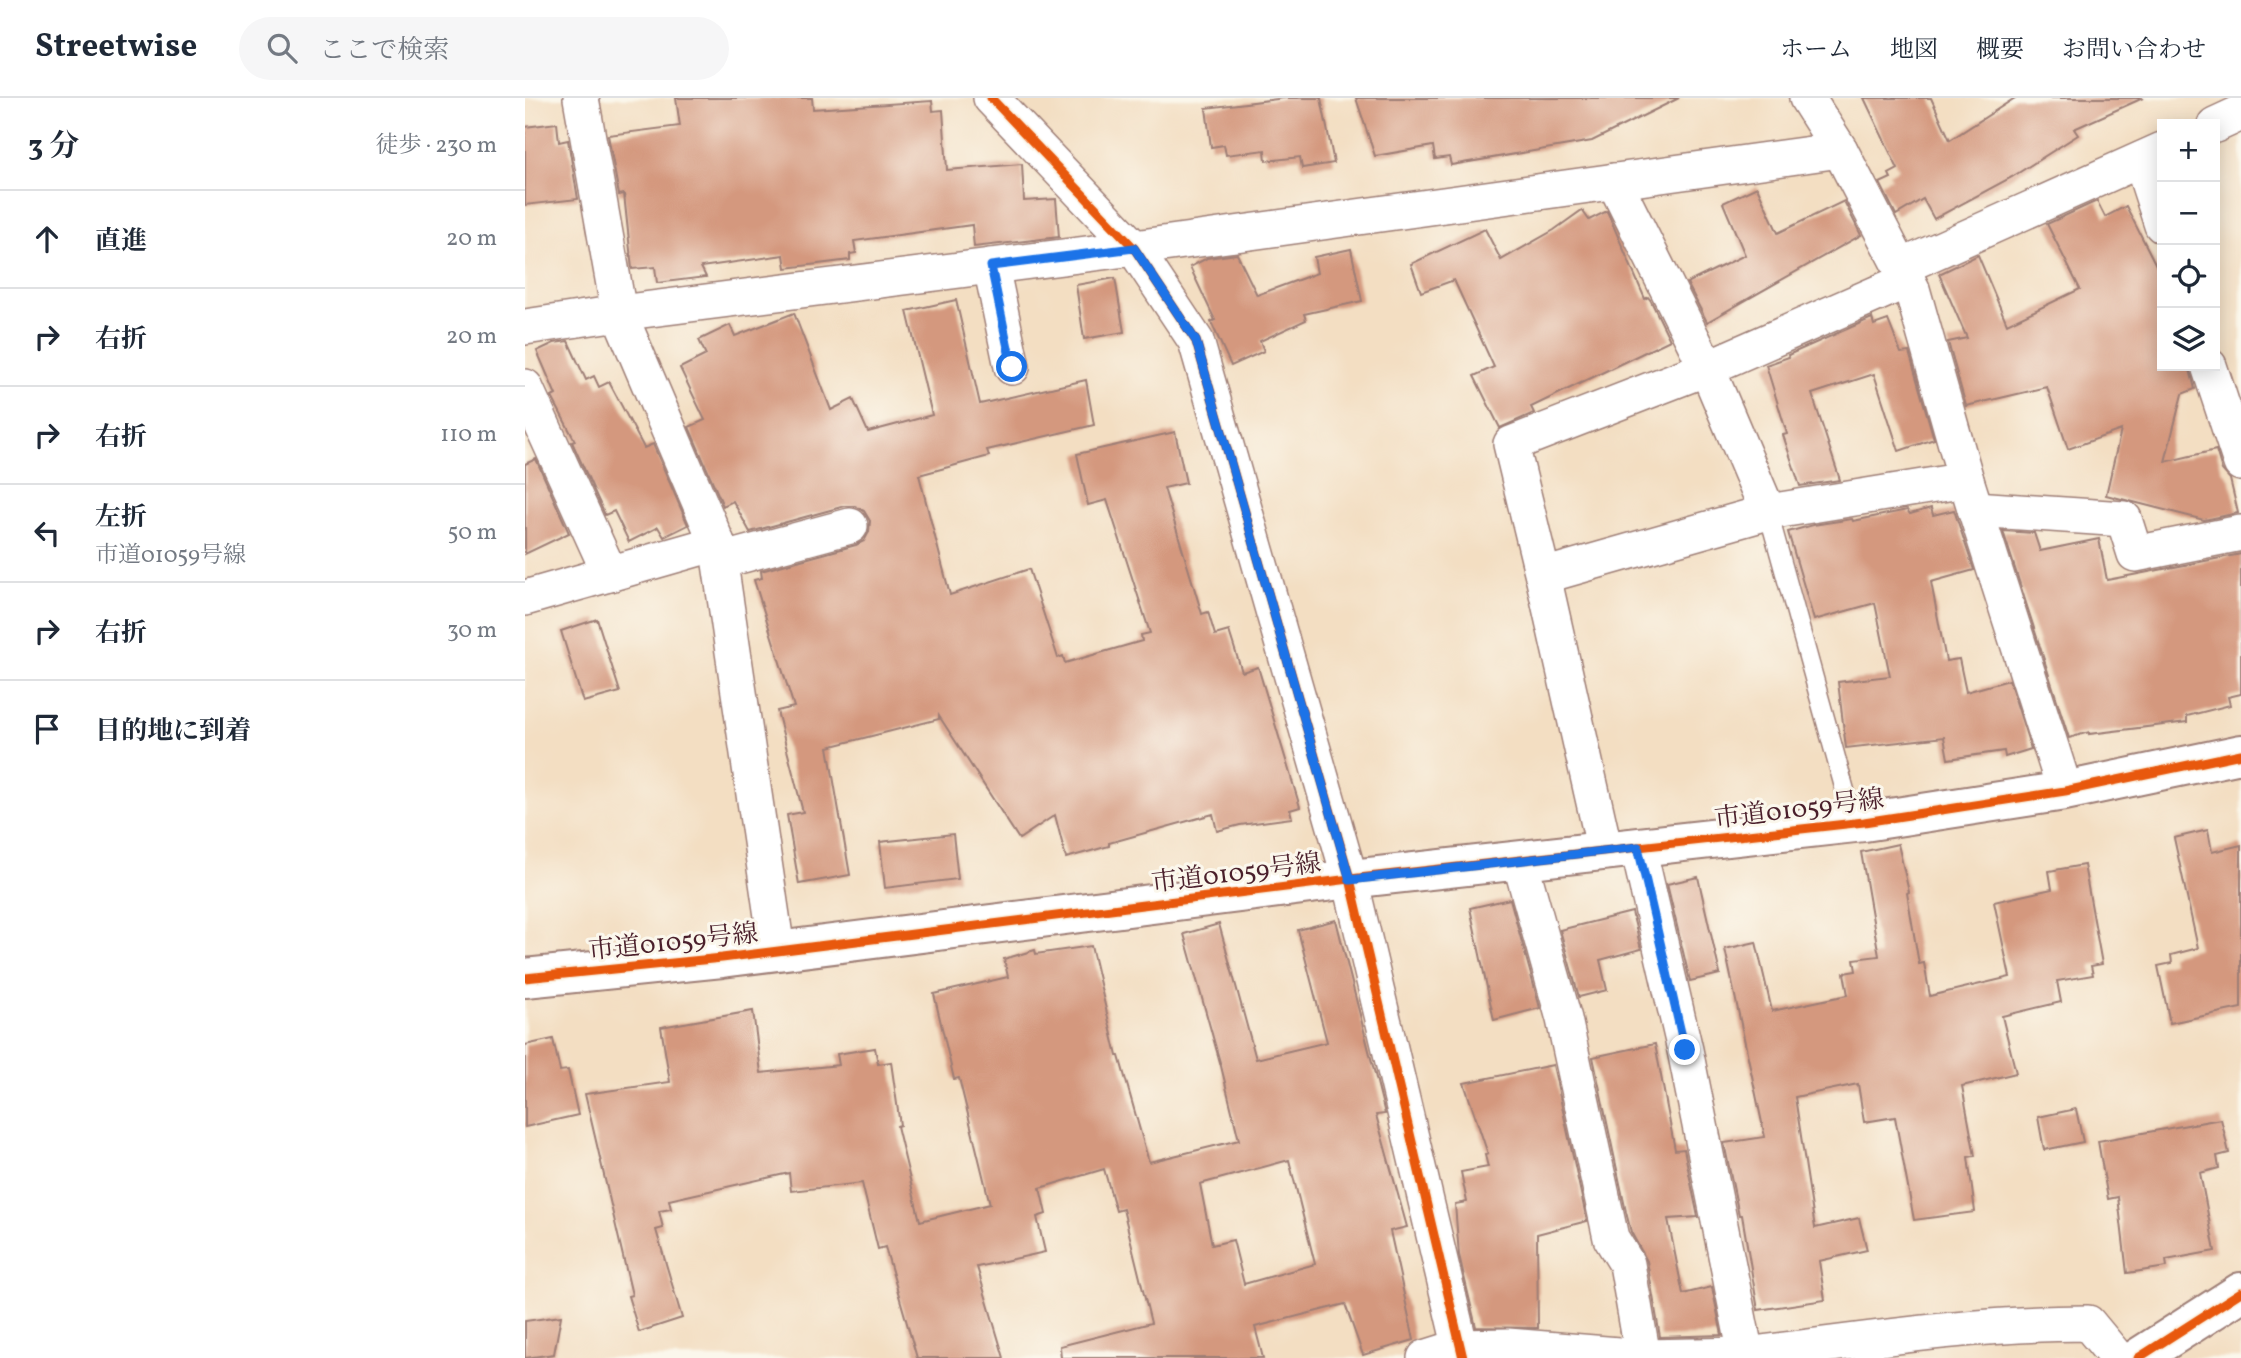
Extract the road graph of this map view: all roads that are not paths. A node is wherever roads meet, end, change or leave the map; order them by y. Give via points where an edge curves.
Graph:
1 (581, 98) edge
2 (992, 98) edge
3 (1807, 98) edge
4 (2241, 113) edge
5 (2220, 123) edge
6 (1840, 150) junction
7 (2151, 155) edge
8 (1614, 181) junction
9 (2157, 193) edge
10 (1134, 248) junction
11 (991, 266) junction
12 (1904, 273) junction
13 (619, 313) junction
14 (525, 327) edge
15 (1012, 367) dead end
16 (1707, 368) junction
17 (2211, 371) edge
18 (525, 387) edge
19 (2241, 463) edge
20 (1971, 495) junction
21 (1768, 512) junction
22 (850, 526) dead end
23 (2241, 533) edge
24 (719, 552) junction
25 (610, 574) junction
26 (1543, 576) junction
27 (525, 598) edge
28 (2241, 754) edge
29 (2065, 791) junction
30 (1854, 823) junction
31 (1622, 849) junction
32 (1520, 861) junction
33 (1350, 880) junction
34 (778, 950) junction
35 (525, 978) edge
36 (2235, 1304) edge
37 (1462, 1352) edge
38 (1643, 1357) edge
39 (1746, 1357) edge
40 (1425, 1358) edge
41 (2117, 1358) edge
42 (2138, 1358) edge

1 - 13 street
2 - 10 street
3 - 6 street
4 - 5 street
6 - 8 street
6 - 12 street
7 - 9 street
7 - 12 street
8 - 10 street
8 - 16 street
10 - 11 street
10 - 33 street via 1196,341
11 - 13 street
11 - 15 street
12 - 16 street
12 - 20 street
13 - 14 street
13 - 24 street
16 - 21 street
16 - 26 street via 1511,444
17 - 19 street
18 - 25 street
20 - 21 street
20 - 23 street via 2124,519 2135,554
20 - 29 street
21 - 26 street
21 - 30 lane
22 - 24 street
24 - 25 street
24 - 34 street
25 - 27 street
26 - 31 street
28 - 29 street, 市道01059号線
29 - 30 street, 市道01059号線
30 - 31 street, 市道01059号線
31 - 32 street, 市道01059号線
31 - 39 street via 1685,1050
32 - 33 street, 市道01059号線
32 - 38 street via 1564,1019 1611,1238 1627,1264
33 - 34 street, 市道01059号線
33 - 37 street
34 - 35 street, 市道01059号線
36 - 42 street
37 - 38 street via 1508,1346
37 - 40 street
38 - 39 street
39 - 41 street via 1905,1335 2088,1323

